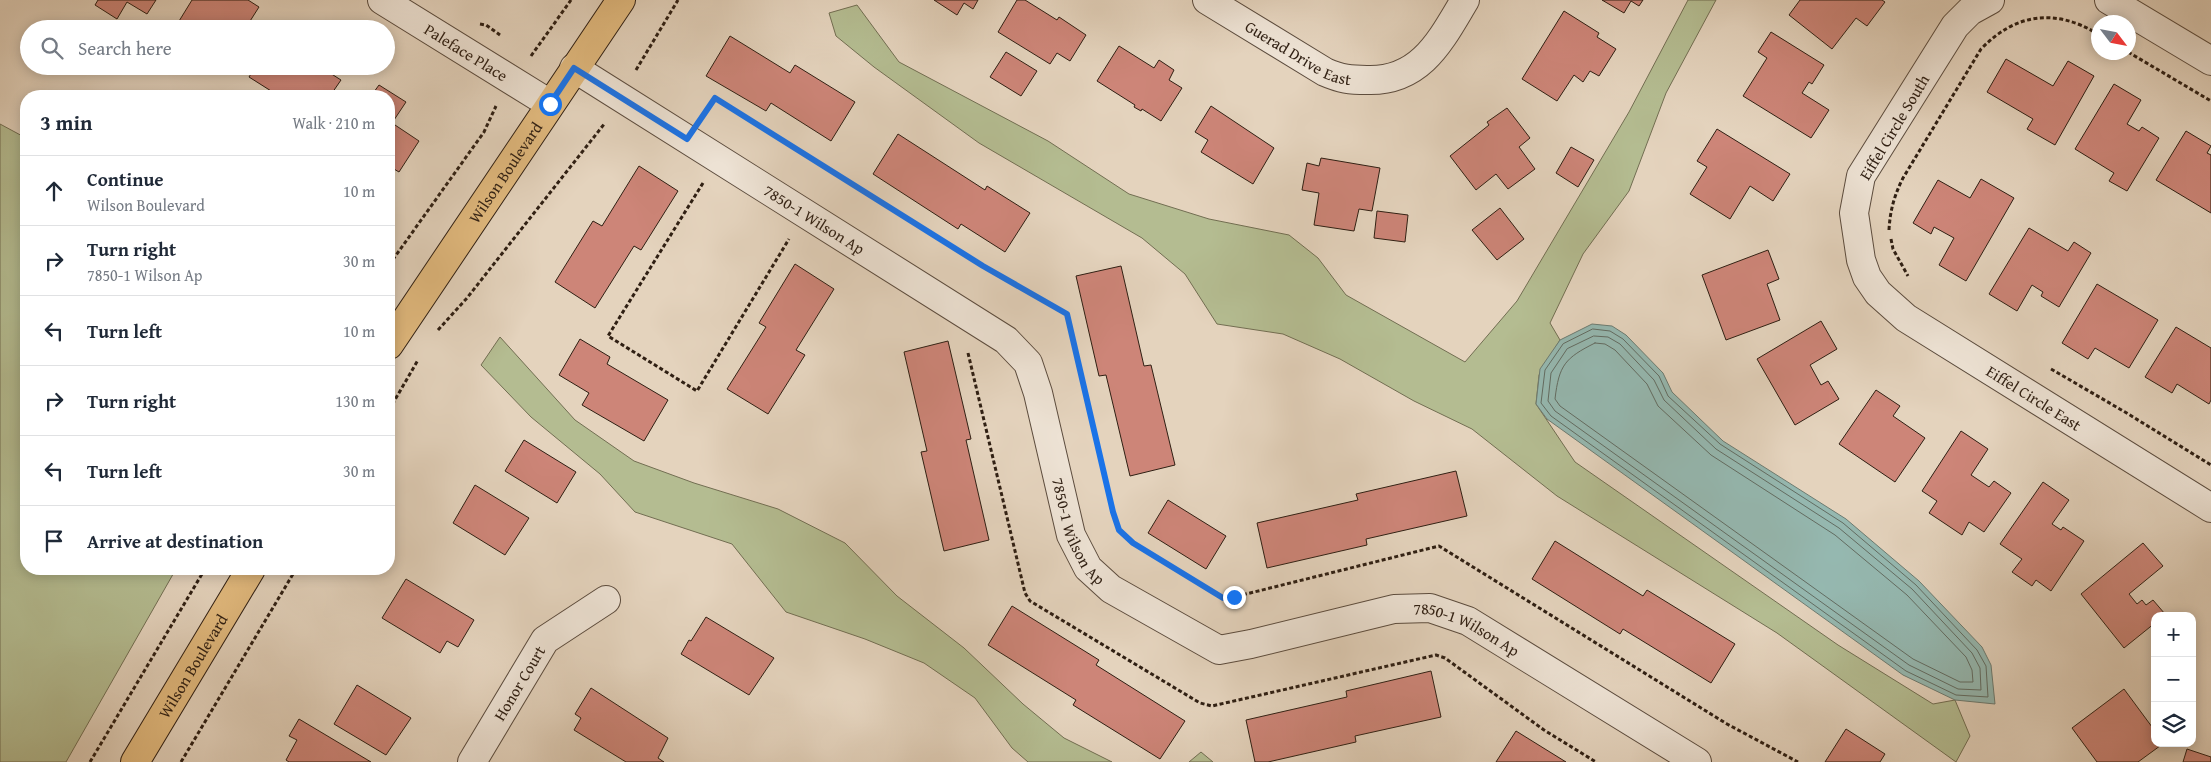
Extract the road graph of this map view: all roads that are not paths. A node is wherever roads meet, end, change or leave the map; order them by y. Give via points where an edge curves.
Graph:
1 (382, 0) edge
2 (621, 0) edge
3 (1207, 0) edge
4 (1465, 0) edge
5 (1990, 0) edge
6 (2109, 0) edge
7 (2211, 61) edge
8 (574, 68) junction
9 (550, 104) junction
10 (1867, 277) joint
11 (395, 336) edge
12 (2211, 508) edge
13 (248, 575) edge
14 (606, 600) dead end
15 (143, 759) edge
16 (472, 762) edge
17 (1697, 762) edge

1 - 9 street, Paleface Place
2 - 8 main road, Wilson Boulevard
3 - 4 street, Guerad Drive East via 1325,72 1343,80 1380,81 1415,68 1438,44
5 - 10 street, Eiffel Circle South via 1970,11 1955,26 1861,176 1854,213
6 - 7 street
8 - 9 main road, Wilson Boulevard
8 - 17 street, 7850-1 Wilson Ap via 1006,340 1028,363 1071,534 1088,568 1111,588 1218,650 1394,609 1430,608 1468,621
9 - 11 main road, Wilson Boulevard
10 - 12 street, Eiffel Circle East via 1878,293 1906,318
13 - 15 main road, Wilson Boulevard
14 - 16 street, Honor Court via 545,640

